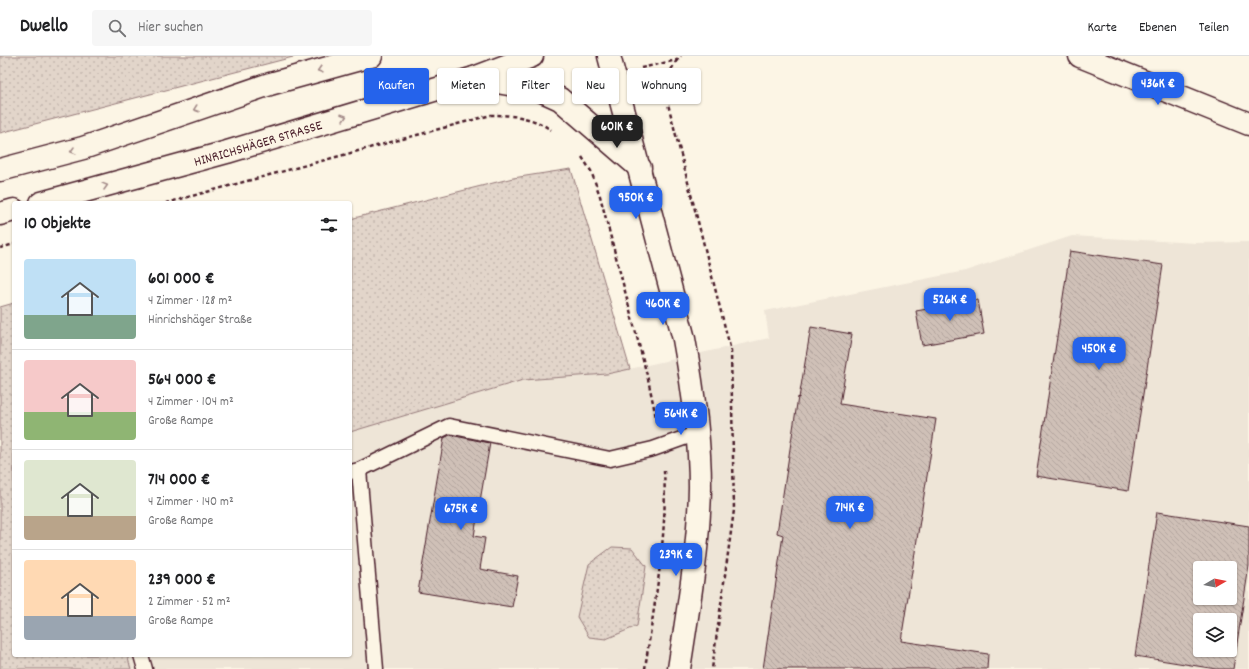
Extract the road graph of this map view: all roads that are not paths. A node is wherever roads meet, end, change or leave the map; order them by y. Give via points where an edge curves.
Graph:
1 (371, 56) edge
2 (532, 56) edge
3 (609, 56) edge
4 (1080, 56) edge
5 (499, 69) edge
6 (499, 82) edge
7 (437, 89) edge
8 (1249, 124) edge
9 (640, 168) junction
10 (0, 170) edge
11 (48, 201) edge
12 (12, 211) edge
13 (0, 214) edge
14 (698, 433) junction
15 (355, 471) edge
16 (142, 657) edge
17 (145, 669) edge
18 (376, 669) edge
19 (680, 669) edge

1 -> 10 main road via 270,84 84,148
2 - 5 main road, HINRICHSHÄGER STRASSE
3 - 9 main road
4 - 8 main road
6 - 9 main road, HINRICHSHÄGER STRASSE via 538,89 560,99
11 -> 7 main road, HINRICHSHÄGER STRASSE via 226,152
9 - 14 main road via 684,339
12 - 13 main road
14 - 15 lane via 662,446 610,459 449,426
14 - 19 main road via 700,487 694,569
15 - 18 lane
16 - 17 lane

